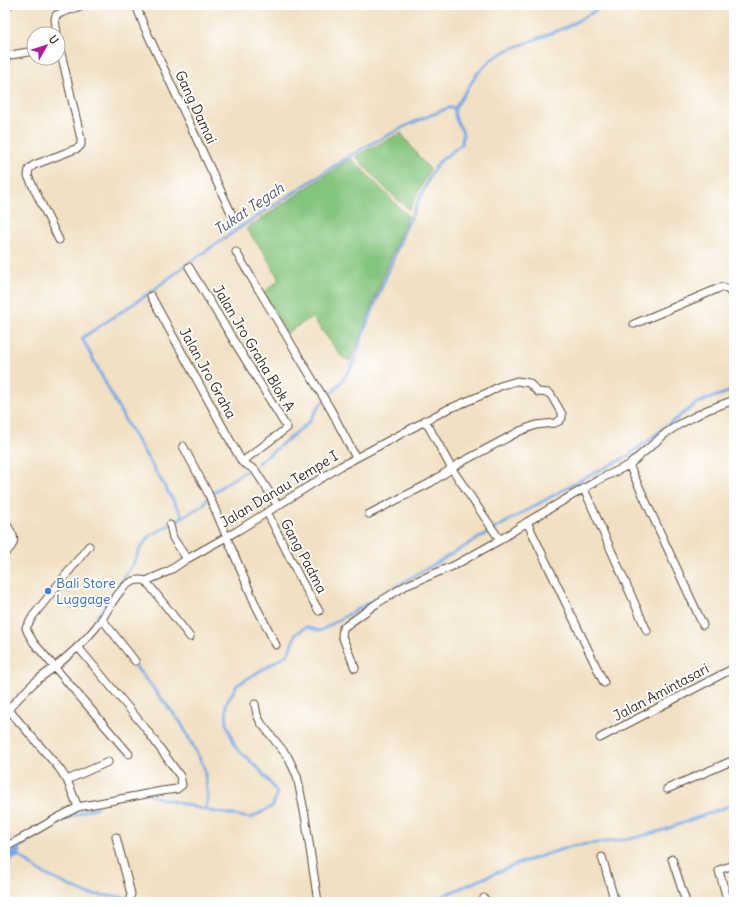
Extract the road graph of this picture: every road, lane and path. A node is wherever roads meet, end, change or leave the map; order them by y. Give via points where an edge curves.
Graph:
1 (9, 5) edge
2 (83, 5) edge
3 (136, 5) edge
4 (5, 6) edge
5 (56, 26) edge
6 (26, 52) edge
7 (5, 56) edge
8 (63, 66) edge
9 (234, 219) dead end
10 (59, 240) dead end
11 (236, 252) dead end
12 (189, 267) dead end
13 (151, 296) dead end
14 (734, 298) edge
15 (634, 324) dead end
16 (734, 400) edge
17 (425, 420) junction
18 (183, 446) dead end
19 (356, 458) junction
20 (242, 462) junction
21 (629, 465) junction
22 (452, 469) junction
23 (584, 489) junction
24 (278, 506) junction
25 (267, 512) junction
26 (370, 514) dead end
27 (5, 522) edge
28 (528, 522) junction
29 (170, 526) dead end
30 (226, 537) junction
31 (498, 538) junction
32 (90, 546) dead end
33 (5, 553) edge
34 (187, 559) junction
35 (146, 581) junction
36 (319, 611) dead end
37 (102, 619) junction
38 (703, 625) dead end
39 (647, 631) dead end
40 (190, 637) dead end
41 (276, 645) dead end
42 (78, 647) junction
43 (135, 661) dead end
44 (55, 668) junction
45 (355, 668) dead end
46 (734, 668) edge
47 (604, 683) dead end
48 (255, 704) dead end
49 (6, 711) edge
50 (600, 738) dead end
51 (129, 754) dead end
52 (734, 760) edge
53 (108, 762) dead end
54 (67, 780) junction
55 (667, 789) dead end
56 (78, 807) junction
57 (116, 837) dead end
58 (5, 844) edge
59 (602, 857) dead end
60 (672, 859) dead end
61 (731, 866) dead end
62 (129, 902) edge
63 (318, 902) edge
64 (616, 902) edge
65 (686, 902) edge
66 (728, 902) edge

1 - 4 street
2 - 5 street via 56,15
3 - 9 street, Gang Damai
6 - 7 street
8 - 10 street via 81,145 34,165 29,169 28,176
11 - 19 street via 331,410
12 - 20 street, Jalan Jro Graha Blok A via 287,428
13 - 20 street, Jalan Jro Graha
14 - 15 street via 722,287
16 - 21 street via 680,424
17 - 19 street, Jalan Danau Tempe I
17 - 22 street
17 - 22 street, Jalan Danau Tempe I via 500,386 517,381 529,383 538,392 549,393 562,414 559,421 530,427
18 - 30 street via 208,493
19 - 24 street, Jalan Danau Tempe I
20 - 24 street via 255,470
21 - 23 street
21 - 38 street
22 - 26 street
22 - 31 street
23 - 28 street
23 - 39 street
24 - 25 street, Jalan Danau Tempe I
25 - 30 street, Jalan Danau Tempe I
25 - 36 street, Gang Padma
27 - 33 street via 14,540
28 - 31 street
28 - 47 street
29 - 34 street via 173,538
30 - 34 street, Jalan Danau Tempe I
30 - 41 street
31 - 45 street via 455,565 406,586 343,628 342,636
32 - 44 street via 26,628 34,643
34 - 35 street, Jalan Danau Tempe I via 169,571
35 - 37 street, Jalan Danau Tempe I via 133,580 127,584
35 - 40 street
37 - 42 street, Jalan Danau Tempe I
37 - 43 street
42 - 44 street, Jalan Danau Tempe I
42 - 56 street via 146,729 177,770 183,783 182,787 177,789
44 - 49 street, Jalan Danau Tempe I
44 - 51 street
46 - 50 street, Jalan Amintasari
48 - 63 street via 262,724 288,757 297,776
49 - 54 street via 45,751
52 - 55 street
53 - 54 street
54 - 56 street
56 - 58 street via 17,841
57 - 62 street via 131,894
59 - 64 street
60 - 65 street
61 - 66 street via 719,870

